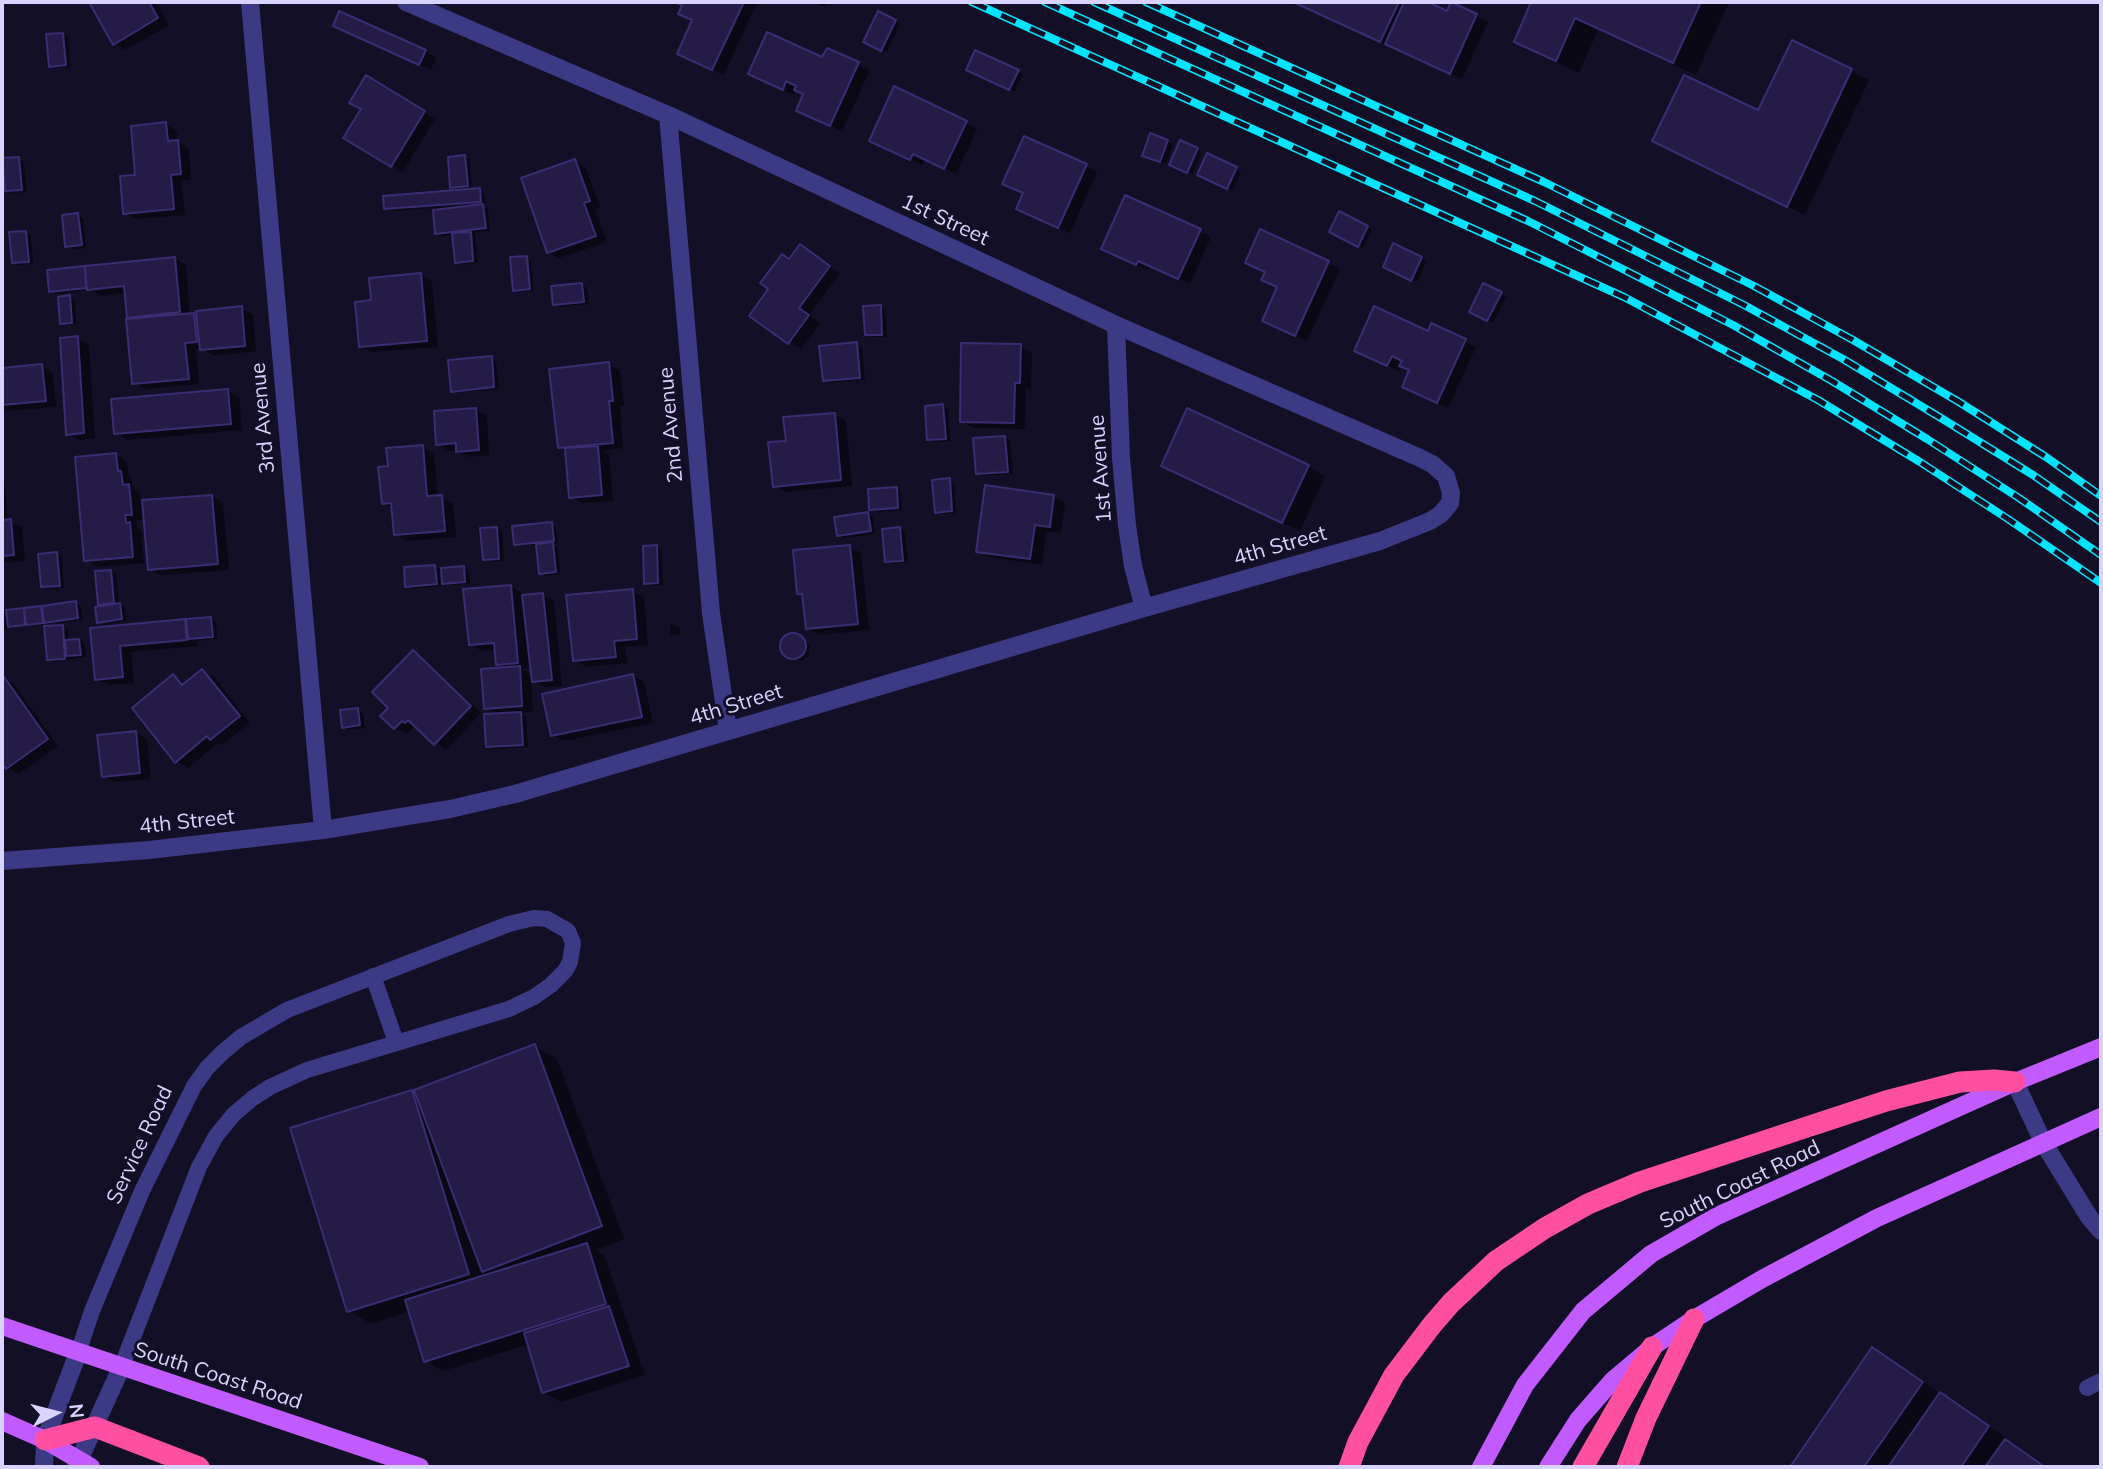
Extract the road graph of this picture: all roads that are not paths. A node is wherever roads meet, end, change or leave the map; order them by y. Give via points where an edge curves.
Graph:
1 (250, 2) edge
2 (406, 2) edge
3 (667, 115) junction
4 (1116, 325) junction
5 (1451, 493) joint
6 (1144, 608) junction
7 (728, 730) junction
8 (323, 830) junction
9 (2, 861) edge
10 (373, 976) junction
11 (396, 1042) junction
12 (2101, 1046) edge
13 (2015, 1082) junction
14 (2101, 1118) edge
15 (2043, 1142) junction
16 (2101, 1231) edge
17 (1694, 1319) junction
18 (2, 1326) edge
19 (1652, 1347) junction
20 (78, 1353) junction
21 (121, 1368) junction
22 (2, 1421) edge
23 (95, 1427) junction
24 (45, 1440) junction
25 (82, 1465) edge
26 (44, 1467) edge
27 (199, 1467) edge
28 (420, 1467) edge
29 (1349, 1467) edge
30 (1481, 1467) edge
31 (1548, 1467) edge
32 (1583, 1467) edge
33 (1627, 1467) edge

1 - 8 street, 3rd Avenue
2 - 3 street, 1st Street
3 - 4 street, 1st Street
3 - 7 street, 2nd Avenue via 710,613
4 - 5 street, 1st Street via 1425,460 1446,476
4 - 6 street, 1st Avenue via 1127,525
5 - 6 street, 4th Street via 1441,514 1418,528
6 - 7 street, 4th Street
7 - 8 street, 4th Street via 515,794 423,815
8 - 9 street, 4th Street
10 - 11 lane
10 - 11 lane, Service Road via 534,918 558,924 568,931 573,943 565,971 534,997 509,1009
10 - 20 lane, Service Road via 287,1010 241,1037 207,1068 142,1191
11 - 21 lane via 307,1070 253,1098 234,1114 199,1167
12 - 13 main road, South Coast Road
13 - 15 street
13 - 29 highway via 1960,1082 1886,1101 1640,1182 1545,1228 1476,1278 1432,1325 1394,1375
13 - 30 main road, South Coast Road via 1717,1216 1651,1254 1575,1321 1525,1385
14 - 15 main road
15 - 16 street
15 - 17 main road via 1877,1218
17 - 19 main road
17 - 33 highway
18 - 20 main road, South Coast Road
19 - 31 main road via 1613,1380 1578,1420
19 - 32 highway
20 - 21 main road, South Coast Road
20 - 24 street, Service Road
21 - 23 street
21 - 28 main road, South Coast Road
22 - 24 main road
23 - 24 highway
23 - 25 street
23 - 27 highway
24 - 25 main road
24 - 26 street, Service Road

